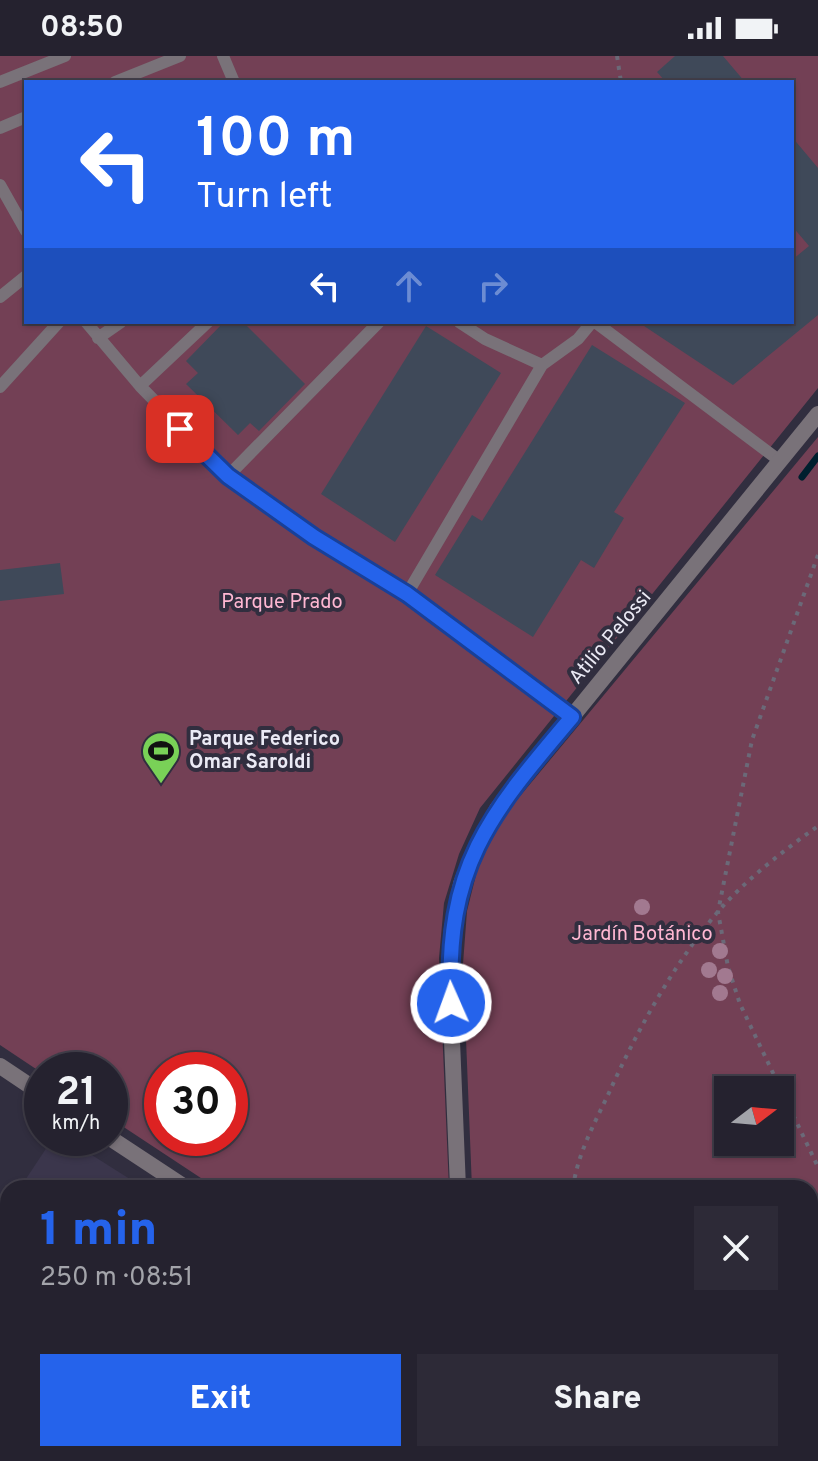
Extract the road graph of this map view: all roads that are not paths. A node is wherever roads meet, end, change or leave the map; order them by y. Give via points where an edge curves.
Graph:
1 (65, 56) edge
2 (180, 56) edge
3 (223, 56) edge
4 (120, 80) edge
5 (233, 80) edge
6 (0, 82) edge
7 (24, 118) edge
8 (0, 128) edge
9 (0, 185) edge
10 (24, 227) edge
11 (24, 278) edge
12 (0, 297) edge
13 (57, 324) edge
14 (88, 324) edge
15 (118, 324) edge
16 (206, 324) edge
17 (377, 324) edge
18 (462, 324) edge
19 (592, 324) edge
20 (597, 324) edge
21 (98, 338) junction
22 (542, 365) junction
23 (140, 386) junction
24 (0, 387) edge
25 (818, 414) edge
26 (780, 461) junction
27 (228, 476) junction
28 (407, 594) junction
29 (572, 717) junction
30 (0, 1066) edge
31 (24, 1082) edge
32 (128, 1150) edge
33 (174, 1180) edge
34 (458, 1180) edge

1 - 6 lane
2 - 4 lane
3 - 5 lane
7 - 8 lane
9 - 10 lane
11 - 12 lane
13 - 24 lane
14 - 21 lane
15 - 21 lane
16 - 23 lane
17 - 27 lane
18 - 22 lane
19 - 22 lane
20 - 26 lane
21 - 23 lane
22 - 28 lane
23 - 27 lane
25 - 26 street, Atilio Pelossi
26 - 29 street, Atilio Pelossi
27 - 28 lane
28 - 29 lane
29 - 34 street, Atilio Pelossi via 497,809 461,884 449,967
30 - 31 street
32 - 33 street

